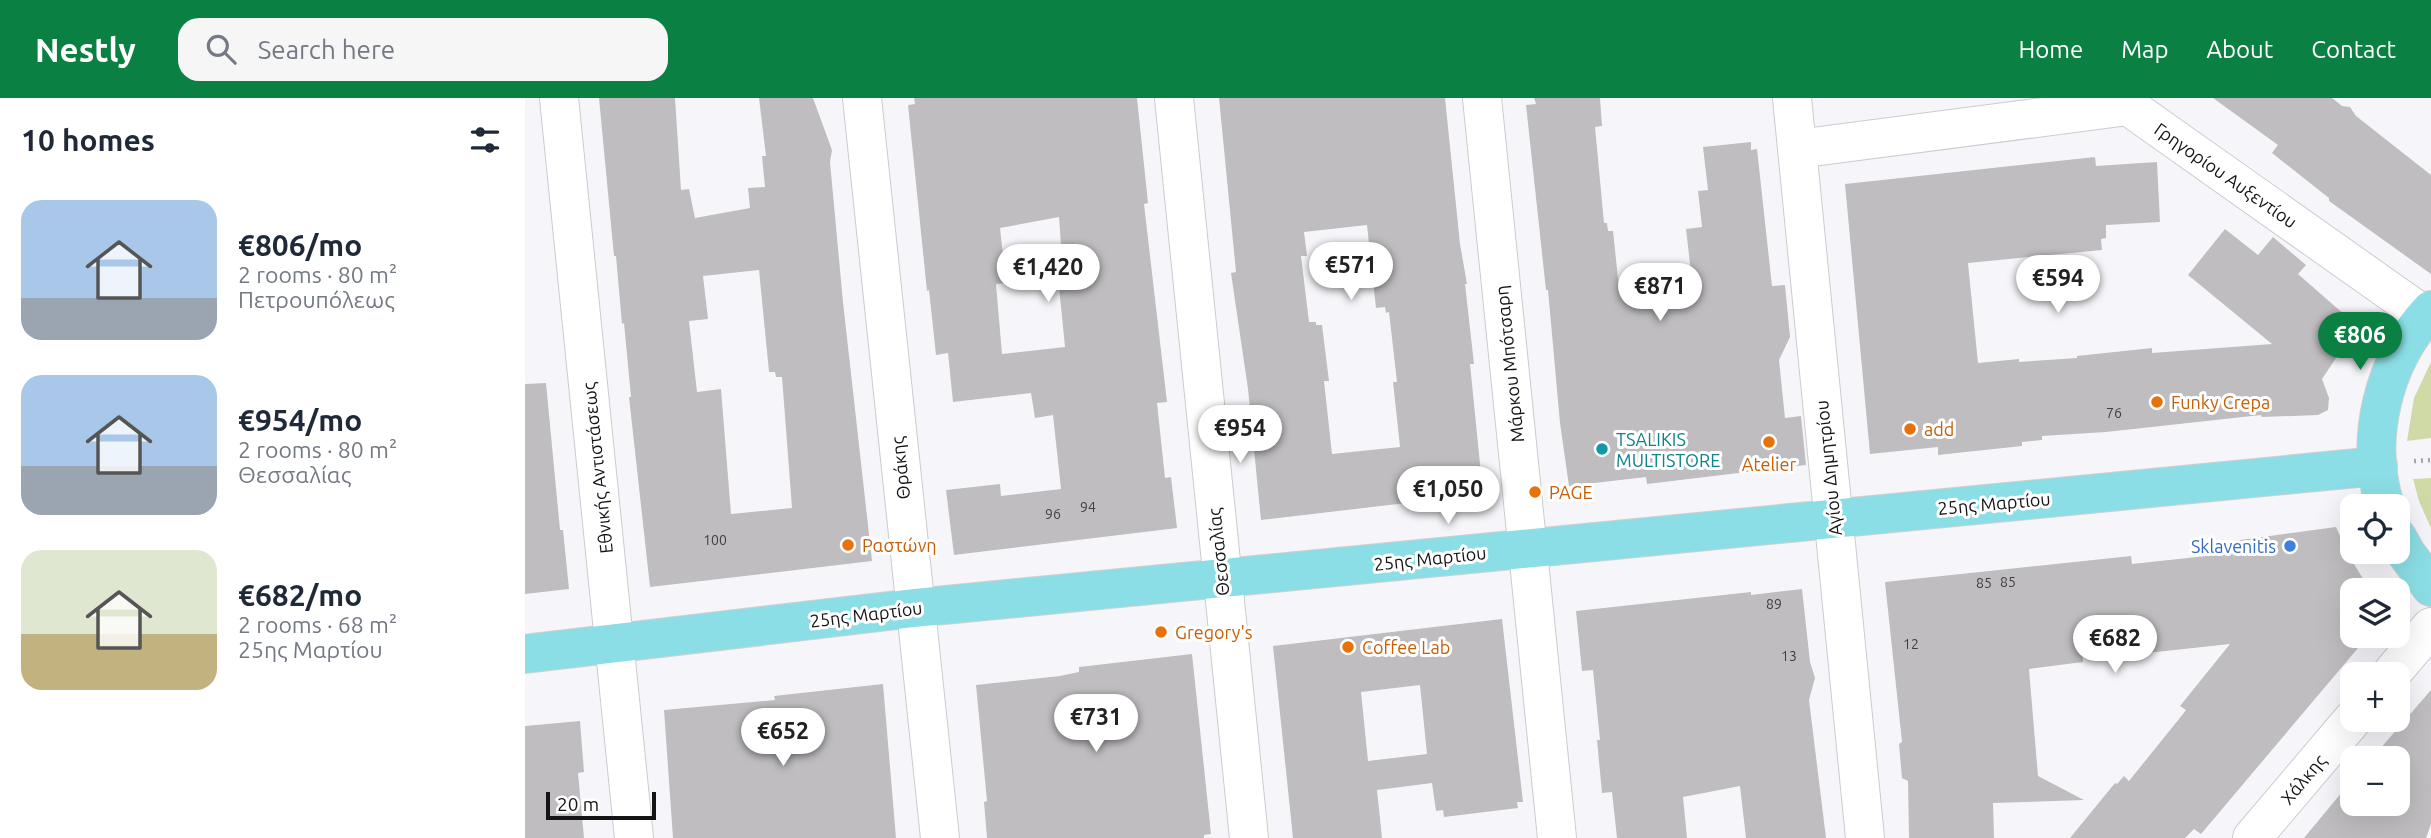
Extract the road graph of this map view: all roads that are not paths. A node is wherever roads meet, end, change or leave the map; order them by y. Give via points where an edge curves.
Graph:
1 (559, 98) edge
2 (862, 98) edge
3 (1174, 98) edge
4 (1482, 98) edge
5 (1792, 98) edge
6 (2128, 102) edge
7 (1797, 149) junction
8 (2428, 313) edge
9 (2378, 466) junction
10 (2383, 494) edge
11 (1832, 519) junction
12 (1527, 549) junction
13 (2410, 558) edge
14 (1221, 578) junction
15 (2431, 586) edge
16 (914, 608) junction
17 (2431, 627) edge
18 (615, 645) junction
19 (525, 654) edge
20 (2401, 662) edge
21 (2342, 732) edge
22 (633, 838) edge
23 (940, 838) edge
24 (1249, 838) edge
25 (1557, 838) edge
26 (1865, 838) edge
27 (2252, 838) edge

1 - 18 street, Εθνικής Αντιστάσεως
2 - 16 street, Θράκης
3 - 14 street, Θεσσαλίας
4 - 12 street, Μάρκου Μπότσαρη
5 - 7 street, Αγίου Δημητρίου
6 - 7 street, Γρηγορίου Αυξεντίου
6 - 8 street, Γρηγορίου Αυξεντίου
7 - 11 street, Αγίου Δημητρίου
8 - 9 main road via 2404,345 2385,390 2377,438
9 - 10 main road
9 - 11 main road, 25ης Μαρτίου
11 - 12 main road, 25ης Μαρτίου
11 - 26 street, Αγίου Δημητρίου
12 - 14 main road, 25ης Μαρτίου
12 - 25 street, Μάρκου Μπότσαρη
13 - 15 main road
14 - 16 main road, 25ης Μαρτίου
14 - 24 street, Θεσσαλίας
16 - 18 main road, 25ης Μαρτίου
16 - 23 street, Θράκης
17 - 20 street
18 - 19 main road, 25ης Μαρτίου
18 - 22 street, Εθνικής Αντιστάσεως
21 - 27 street, Χάλκης

